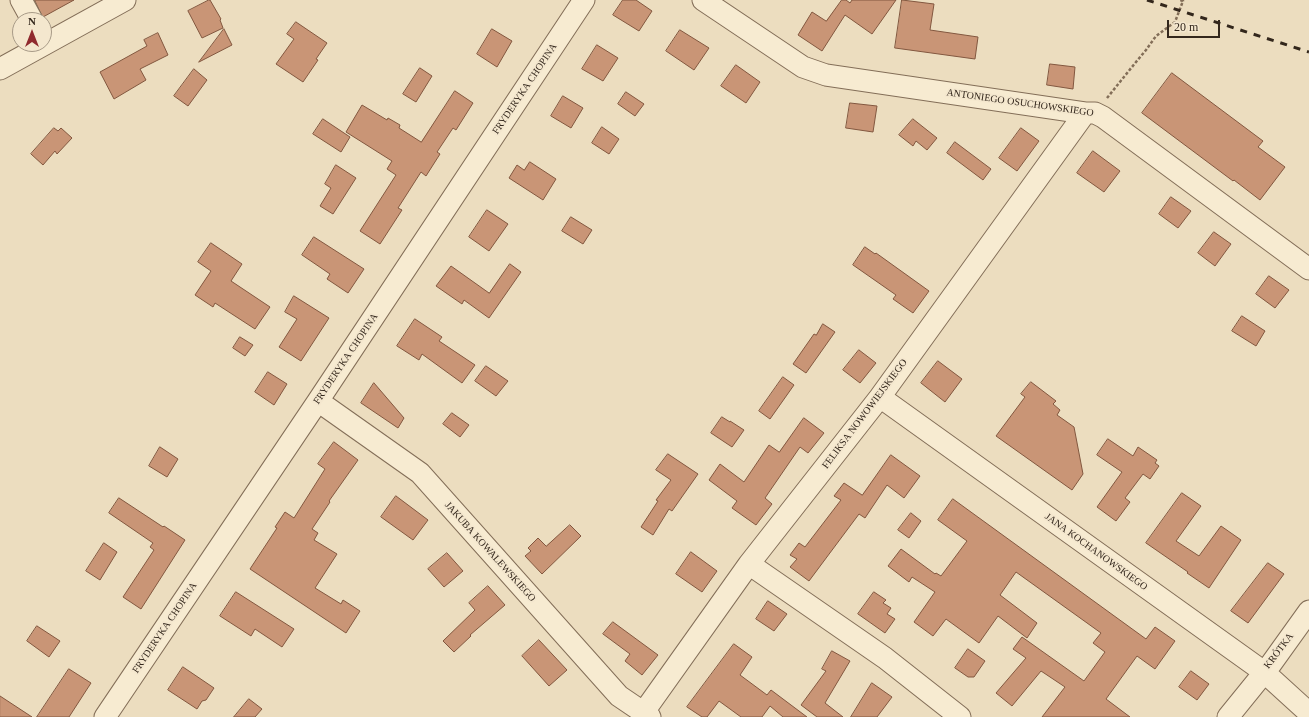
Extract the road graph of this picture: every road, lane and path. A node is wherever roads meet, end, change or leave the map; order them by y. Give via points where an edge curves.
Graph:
1 (21, 0) edge
2 (125, 0) edge
3 (584, 0) edge
4 (703, 0) edge
5 (1180, 0) edge
6 (28, 12) edge
7 (52, 40) edge
8 (30, 52) edge
9 (0, 69) edge
10 (1090, 113) junction
11 (1309, 269) edge
12 (880, 397) junction
13 (318, 401) junction
14 (749, 564) junction
15 (1309, 611) edge
16 (1264, 672) junction
17 (1309, 713) edge
18 (646, 715) edge
19 (105, 717) edge
20 (960, 717) edge
21 (1228, 717) edge

1 - 6 street
2 - 7 street
3 - 13 street, FRYDERYKA CHOPINA
4 - 10 street, ANTONIEGO OSUCHOWSKIEGO via 803,66 826,75
5 - 10 path via 1183,1 1175,22 1156,36
8 - 9 street
10 - 11 street, ANTONIEGO OSUCHOWSKIEGO via 1103,117
10 - 12 street, FELIKSA NOWOWIEJSKIEGO
12 - 14 street, FELIKSA NOWOWIEJSKIEGO
12 - 16 street, JANA KOCHANOWSKIEGO
13 - 18 street, JAKUBA KOWALEWSKIEGO via 420,473 619,696
13 - 19 street, FRYDERYKA CHOPINA
14 - 18 street, FELIKSA NOWOWIEJSKIEGO
14 - 20 street via 885,658
15 - 16 street, KRÓTKA
16 - 17 street, JANA KOCHANOWSKIEGO
16 - 21 street, KRÓTKA

